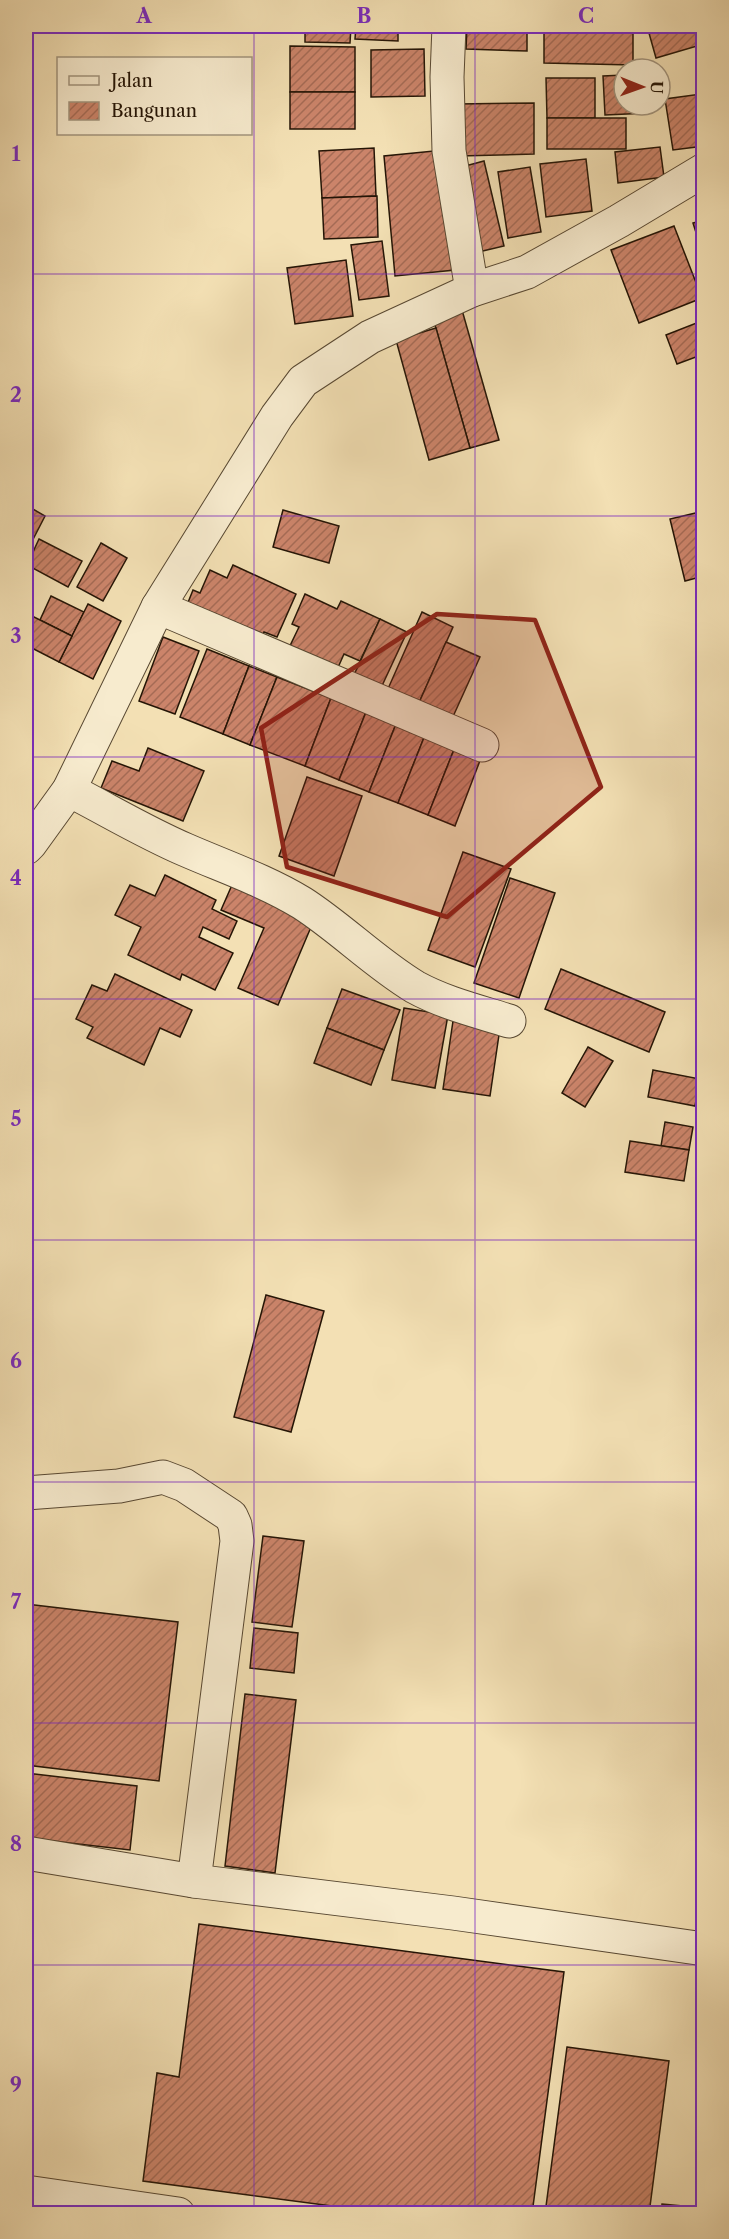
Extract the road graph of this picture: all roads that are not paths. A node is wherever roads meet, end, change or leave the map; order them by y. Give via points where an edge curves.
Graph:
1 (449, 26) edge
2 (704, 170) edge
3 (472, 290) junction
4 (158, 608) junction
5 (482, 745) dead end
6 (69, 790) junction
7 (26, 848) edge
8 (509, 1021) dead end
9 (26, 1493) edge
10 (26, 1853) edge
11 (194, 1881) junction
12 (704, 1949) edge
13 (26, 2192) edge
14 (178, 2214) edge

1 - 3 street via 449,151
2 - 3 street via 527,272
3 - 4 street via 370,337 303,381 277,416
4 - 5 street
4 - 6 street
6 - 7 street
6 - 8 street via 185,850 235,869 301,903 415,987 441,1000
9 - 11 street via 119,1486 163,1477 184,1485 231,1516 235,1525 237,1540
10 - 11 street
11 - 12 street
13 - 14 street

